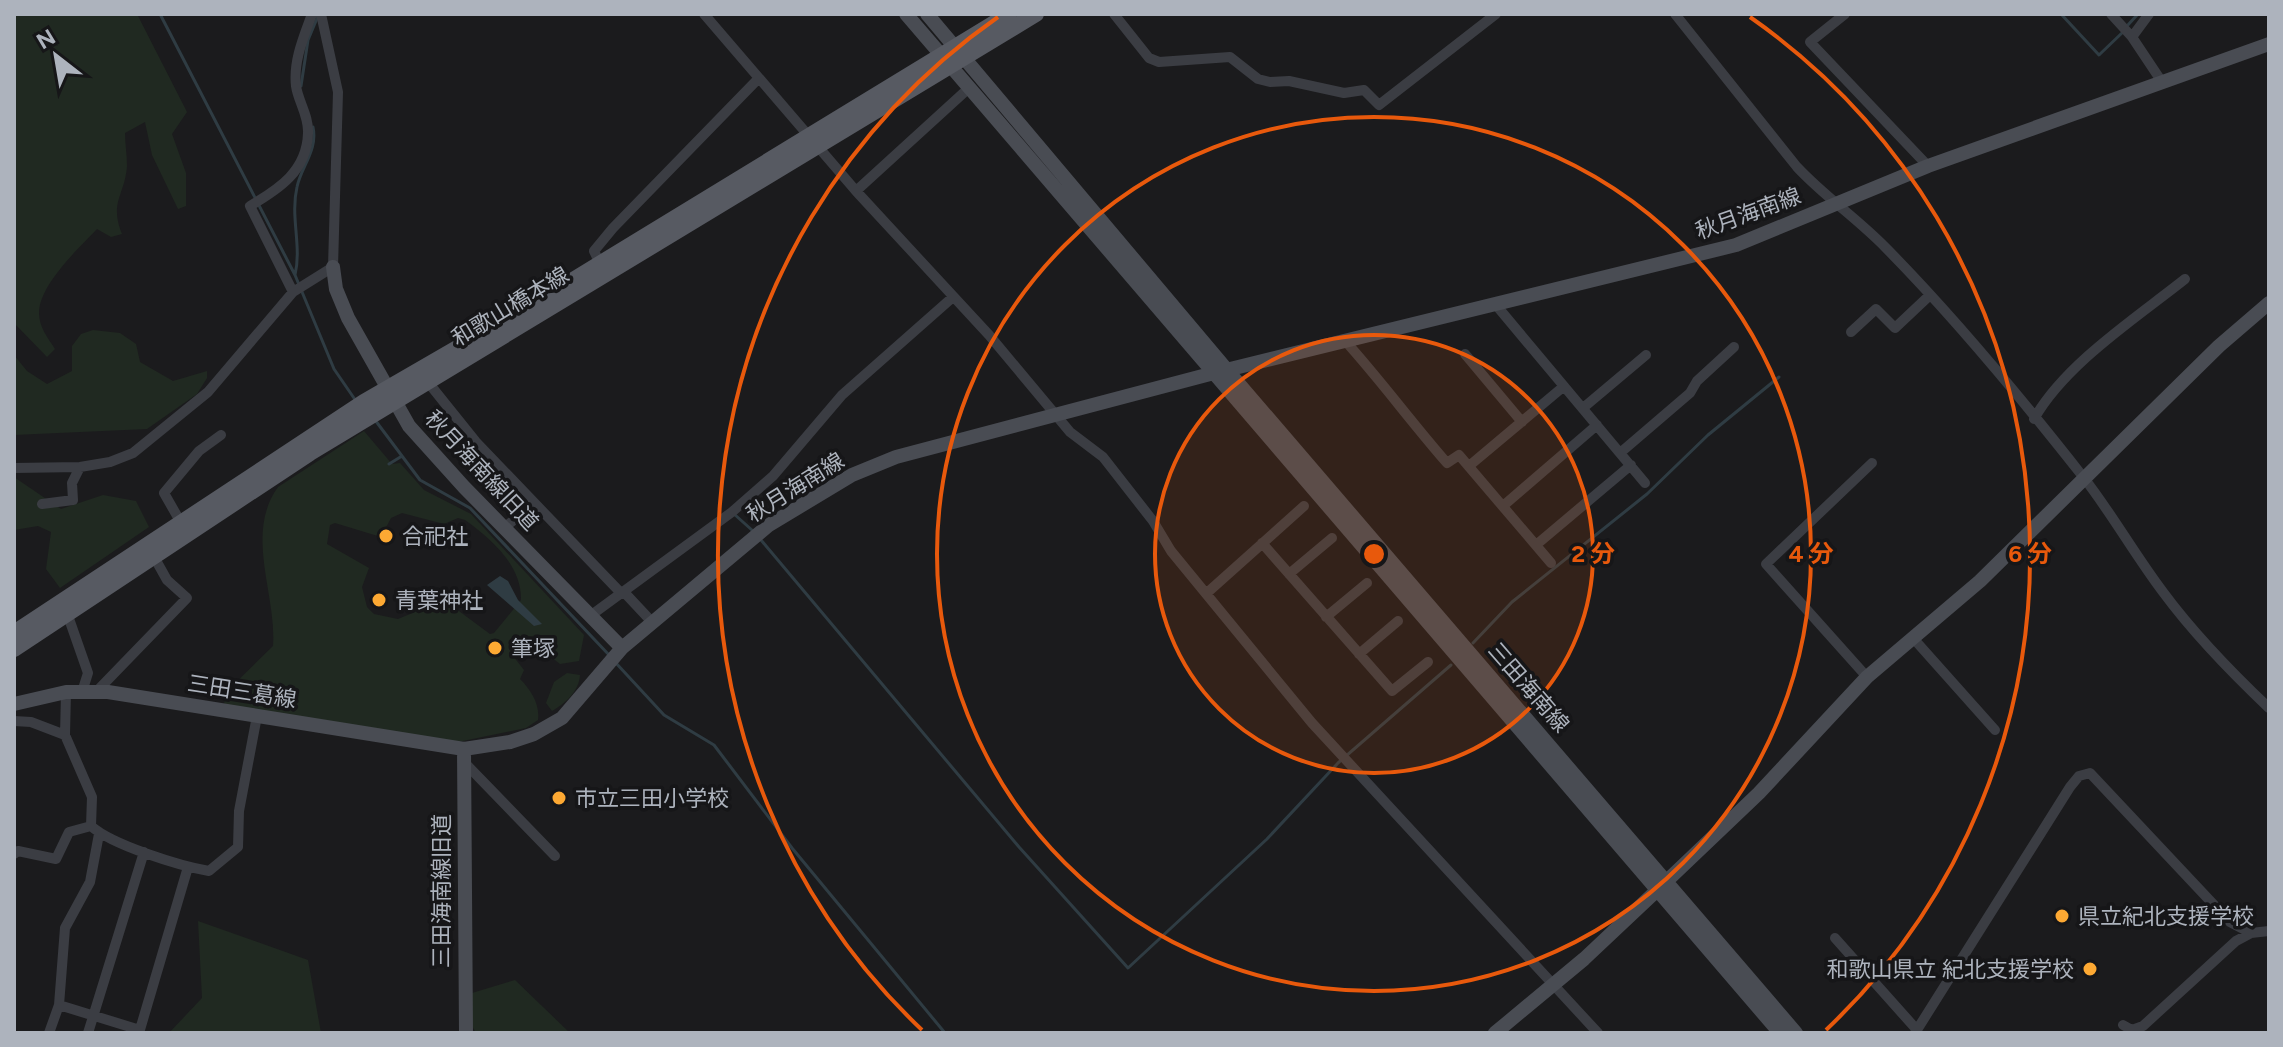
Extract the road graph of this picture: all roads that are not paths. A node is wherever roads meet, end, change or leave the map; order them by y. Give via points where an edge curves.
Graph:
1 (704, 14) edge
2 (906, 14) edge
3 (927, 14) edge
4 (1009, 14) edge
5 (1036, 14) edge
6 (1114, 14) edge
7 (1496, 14) edge
8 (1675, 14) edge
9 (1845, 14) edge
10 (2111, 14) edge
11 (2149, 14) edge
12 (319, 16) edge
13 (2132, 37) junction
14 (2269, 44) edge
15 (952, 56) junction
16 (758, 79) junction
17 (2162, 82) junction
18 (970, 87) junction
19 (814, 142) junction
20 (1928, 166) junction
21 (856, 191) junction
22 (1833, 203) junction
23 (333, 267) junction
24 (603, 269) junction
25 (2185, 279) dead end
26 (295, 291) junction
27 (1930, 295) junction
28 (953, 297) junction
29 (2269, 303) edge
30 (1496, 305) junction
31 (1851, 332) dead end
32 (1347, 343) junction
33 (1734, 347) dead end
34 (1465, 354) dead end
35 (1646, 355) dead end
36 (1220, 372) junction
37 (427, 381) junction
38 (1563, 387) junction
39 (390, 395) junction
40 (1583, 408) junction
41 (363, 412) junction
42 (1057, 414) junction
43 (2034, 419) junction
44 (1522, 422) junction
45 (1597, 425) junction
46 (221, 435) dead end
47 (1620, 453) junction
48 (1872, 463) dead end
49 (1631, 465) junction
50 (1469, 466) junction
51 (80, 467) junction
52 (14, 468) edge
53 (2084, 478) junction
54 (1645, 483) dead end
55 (42, 504) dead end
56 (533, 504) junction
57 (1304, 506) dead end
58 (1503, 506) junction
59 (180, 521) junction
60 (504, 528) junction
61 (1332, 538) dead end
62 (1262, 543) junction
63 (1536, 545) junction
64 (153, 555) junction
65 (1551, 563) dead end
66 (1289, 574) junction
67 (1367, 583) dead end
68 (622, 592) junction
69 (1208, 592) junction
70 (67, 613) junction
71 (590, 616) junction
72 (1326, 617) junction
73 (1398, 621) dead end
74 (652, 622) junction
75 (14, 633) edge
76 (1913, 638) junction
77 (14, 649) edge
78 (1359, 654) junction
79 (615, 655) junction
80 (1428, 662) dead end
81 (1867, 677) junction
82 (66, 692) junction
83 (89, 692) junction
84 (14, 704) edge
85 (2269, 708) edge
86 (257, 716) junction
87 (14, 721) edge
88 (1995, 730) dead end
89 (65, 735) junction
90 (464, 756) junction
91 (95, 830) junction
92 (144, 852) junction
93 (14, 854) edge
94 (555, 856) dead end
95 (188, 867) junction
96 (1662, 886) junction
97 (2269, 931) edge
98 (2251, 933) junction
99 (1835, 938) dead end
100 (1554, 984) junction
101 (59, 1005) junction
102 (94, 1015) junction
103 (2123, 1025) dead end
104 (140, 1031) edge
105 (1916, 1031) edge
106 (49, 1033) edge
107 (88, 1033) edge
108 (466, 1033) edge
109 (1495, 1033) edge
110 (1598, 1033) edge
111 (1780, 1033) edge
112 (1796, 1033) edge

1 - 16 street
2 - 15 main road
3 - 15 main road
4 - 15 main road, 和歌山橋本線
5 - 15 main road, 和歌山橋本線
6 - 7 street via 1149,58 1159,62 1230,57 1258,79 1344,93 1364,90 1379,105
8 - 22 street via 1797,167
9 - 20 street via 1810,42
10 - 13 street
11 - 13 street
12 - 23 street, 秋月海南線旧道 via 338,92
12 - 26 street via 300,47 296,86 308,133 305,150 290,181 250,206
13 - 17 street
14 - 17 main road, 秋月海南線
15 - 18 main road
15 - 19 main road, 和歌山橋本線
15 - 36 main road
16 - 19 street
16 - 24 street via 594,251
17 - 20 main road, 秋月海南線
18 - 21 street
18 - 36 main road
19 - 21 street
19 - 24 main road, 和歌山橋本線
20 - 22 main road, 秋月海南線
21 - 28 street
22 - 27 street via 1857,219
22 - 30 main road, 秋月海南線 via 1736,245
23 - 26 street
23 - 39 main road, 秋月海南線旧道 via 348,318
24 - 37 main road, 和歌山橋本線
24 - 39 main road, 和歌山橋本線
25 - 43 street via 2045,399
26 - 51 street via 208,392 133,453
27 - 31 street via 1895,328 1876,309
27 - 43 street
28 - 42 street
28 - 68 street via 842,395 773,476
29 - 53 main road
30 - 32 main road, 秋月海南線
30 - 38 street
32 - 36 main road, 秋月海南線
32 - 50 street via 1447,463 1459,455
33 - 47 street
34 - 44 street
35 - 40 street
36 - 42 main road, 秋月海南線
36 - 96 main road, 三田海南線
37 - 39 main road, 和歌山橋本線
37 - 56 street
38 - 40 street
38 - 44 street
39 - 41 main road, 和歌山橋本線
39 - 60 main road, 秋月海南線旧道 via 429,450
40 - 45 street
41 - 59 main road, 和歌山橋本線
41 - 64 main road, 和歌山橋本線
42 - 69 street via 1070,432 1103,457 1171,551
42 - 74 main road, 秋月海南線 via 896,457 852,475 769,525
43 - 53 street
44 - 50 street
45 - 47 street
45 - 58 street
46 - 59 street via 199,451 164,493
47 - 49 street
48 - 81 street via 1766,564
49 - 54 street
49 - 63 street
50 - 58 street
51 - 52 street
51 - 55 street via 72,483 73,500
53 - 76 main road via 1980,581
53 - 85 street via 2163,593 2219,661
56 - 60 street
56 - 68 street
57 - 62 street
58 - 63 street
59 - 75 main road, 和歌山橋本線
60 - 71 main road, 秋月海南線旧道
61 - 66 street
62 - 66 street
62 - 69 street
63 - 65 street
64 - 70 main road, 和歌山橋本線
64 - 83 street via 167,580 187,598
66 - 72 street
67 - 72 street
68 - 71 street
68 - 74 street
69 - 100 street via 1312,723
70 - 77 main road, 和歌山橋本線
70 - 83 street via 88,673
71 - 79 main road, 秋月海南線旧道
72 - 78 street
73 - 78 street
74 - 79 main road, 秋月海南線
76 - 81 main road
76 - 88 street
78 - 80 street via 1392,691
79 - 90 main road, 秋月海南線 via 549,727
81 - 96 main road via 1759,793
82 - 83 main road, 三田三葛線
82 - 84 main road, 三田三葛線
82 - 89 street
83 - 86 main road, 三田三葛線
86 - 90 main road, 三田三葛線
86 - 95 street via 239,811 238,847 209,871
87 - 89 street
89 - 91 street via 92,797
90 - 94 street
90 - 108 main road, 三田海南線旧道
91 - 92 street
91 - 93 street via 69,832 56,859
91 - 101 street via 90,882 65,928
92 - 95 street
92 - 102 street
95 - 104 street
96 - 100 main road
96 - 111 main road, 三田海南線
96 - 112 main road, 三田海南線
97 - 98 street
98 - 103 street via 2221,952 2143,1026 2132,1030
98 - 105 street via 2230,922 2090,773 2079,776
99 - 105 street
100 - 109 main road
100 - 110 street
101 - 102 street
101 - 106 street
102 - 104 street
102 - 107 street

